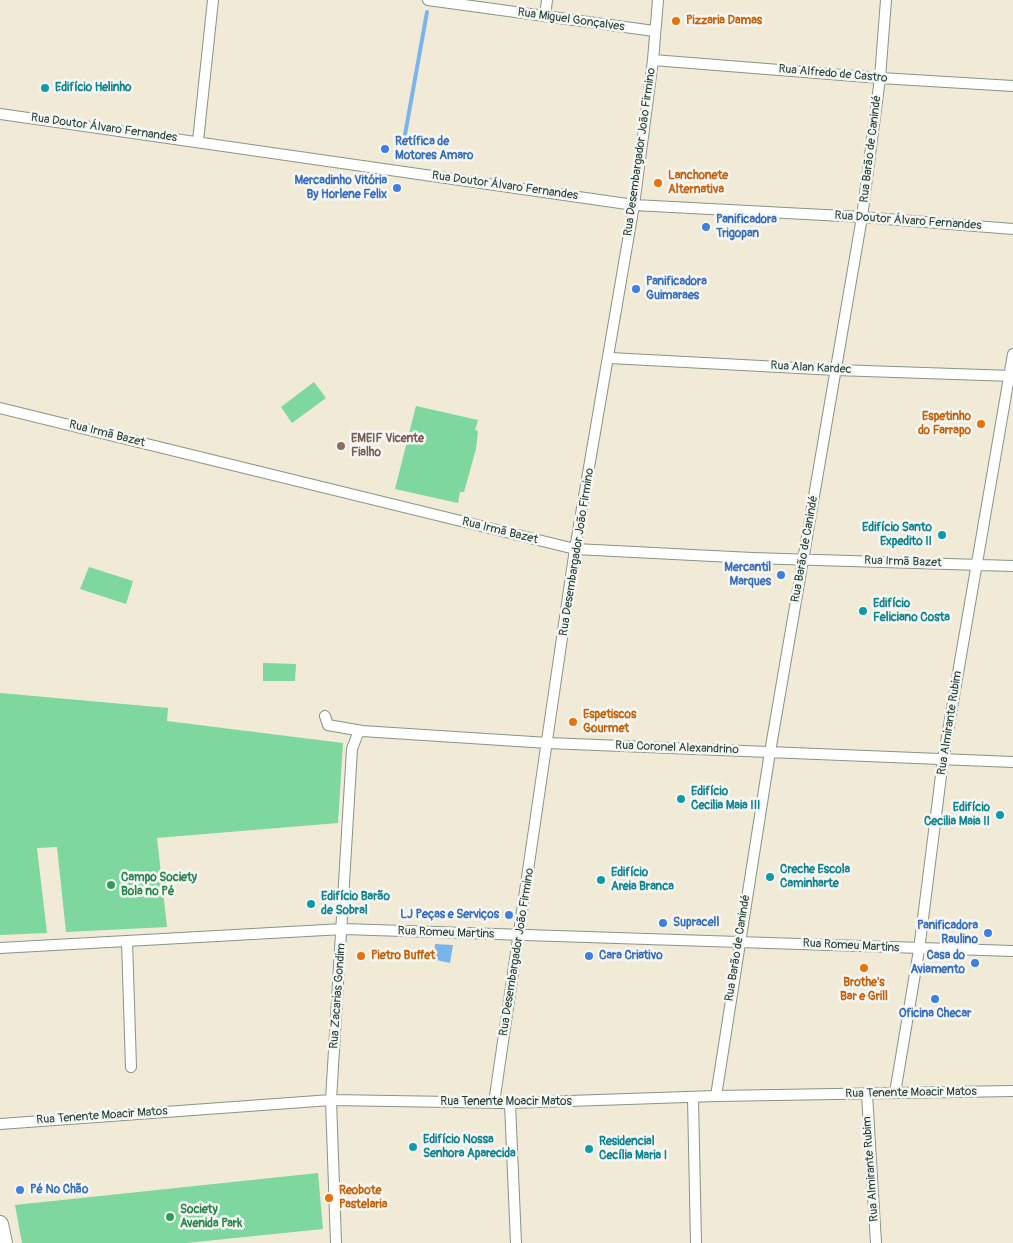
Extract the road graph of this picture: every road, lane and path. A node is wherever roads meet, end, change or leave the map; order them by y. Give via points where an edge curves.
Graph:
1 (213, 0) edge
2 (428, 0) edge
3 (547, 0) edge
4 (658, 0) edge
5 (886, 0) edge
6 (545, 16) junction
7 (654, 31) junction
8 (653, 60) junction
9 (880, 78) junction
10 (1013, 86) edge
11 (0, 114) edge
12 (198, 141) junction
13 (634, 205) junction
14 (862, 217) junction
15 (1013, 229) edge
16 (1013, 354) edge
17 (610, 358) junction
18 (836, 370) junction
19 (1011, 376) edge
20 (0, 408) edge
21 (575, 549) junction
22 (804, 559) junction
23 (977, 564) junction
24 (1013, 566) edge
25 (325, 716) dead end
26 (362, 731) junction
27 (548, 743) junction
28 (770, 752) junction
29 (943, 760) junction
30 (1013, 762) edge
31 (343, 929) junction
32 (520, 935) junction
33 (127, 941) junction
34 (739, 941) junction
35 (0, 948) edge
36 (919, 950) junction
37 (1013, 952) edge
38 (131, 1067) dead end
39 (1013, 1091) edge
40 (895, 1093) junction
41 (867, 1094) junction
42 (716, 1096) junction
43 (693, 1098) junction
44 (331, 1100) junction
45 (494, 1103) junction
46 (510, 1103) junction
47 (0, 1124) edge
48 (0, 1224) edge
49 (4, 1243) edge
50 (336, 1243) edge
51 (516, 1243) edge
52 (696, 1243) edge
53 (876, 1243) edge

1 - 12 street
2 - 6 street, Rua Miguel Gonçalves
3 - 6 street
4 - 7 street, Rua Desembargador João Firmino
5 - 9 street, Rua Barão de Canindé
6 - 7 street, Rua Miguel Gonçalves
7 - 8 street, Rua Desembargador João Firmino
8 - 9 street, Rua Alfredo de Castro
8 - 13 street, Rua Desembargador João Firmino
9 - 10 street, Rua Alfredo de Castro
9 - 14 street, Rua Barão de Canindé
11 - 12 street, Rua Doutor Álvaro Fernandes
12 - 13 street, Rua Doutor Álvaro Fernandes
13 - 14 street, Rua Doutor Álvaro Fernandes
13 - 17 street, Rua Desembargador João Firmino
14 - 15 street, Rua Doutor Álvaro Fernandes
14 - 18 street, Rua Barão de Canindé
16 - 19 street, Rua Almirante Rubim
17 - 18 street, Rua Alan Kardec
17 - 21 street, Rua Desembargador João Firmino
18 - 19 street, Rua Alan Kardec
18 - 22 street, Rua Barão de Canindé
19 - 23 street, Rua Almirante Rubim
20 - 21 street, Rua Irmã Bazet
21 - 22 street, Rua Irmã Bazet
21 - 27 street, Rua Desembargador João Firmino
22 - 23 street, Rua Irmã Bazet
22 - 28 street, Rua Barão de Canindé
23 - 24 street, Rua Irmã Bazet
23 - 29 street, Rua Almirante Rubim
25 - 26 street, Rua Coronel Alexandrino via 328,725
26 - 27 street, Rua Coronel Alexandrino
26 - 31 street, Rua Zacarias Gondim via 355,738 352,749
27 - 28 street, Rua Coronel Alexandrino
27 - 32 street, Rua Desembargador João Firmino
28 - 29 street, Rua Coronel Alexandrino
28 - 34 street, Rua Barão de Canindé
29 - 30 street, Rua Coronel Alexandrino
29 - 36 street, Rua Almirante Rubim
31 - 32 street, Rua Romeu Martins
31 - 33 street, Rua Romeu Martins
31 - 44 street, Rua Zacarias Gondim
32 - 34 street, Rua Romeu Martins
32 - 45 street, Rua Desembargador João Firmino
33 - 35 street, Rua Romeu Martins
33 - 38 street
34 - 36 street, Rua Romeu Martins
34 - 42 street, Rua Barão de Canindé
36 - 37 street, Rua Romeu Martins
36 - 40 street, Rua Almirante Rubim
39 - 40 street, Rua Tenente Moacir Matos
40 - 41 street, Rua Tenente Moacir Matos
41 - 42 street, Rua Tenente Moacir Matos
41 - 53 street, Rua Almirante Rubim
42 - 43 street, Rua Tenente Moacir Matos
43 - 46 street, Rua Tenente Moacir Matos
43 - 52 street
44 - 45 street, Rua Tenente Moacir Matos
44 - 47 street, Rua Tenente Moacir Matos
44 - 50 street, Rua Zacarias Gondim
45 - 46 street, Rua Tenente Moacir Matos
46 - 51 street
48 - 49 main road

